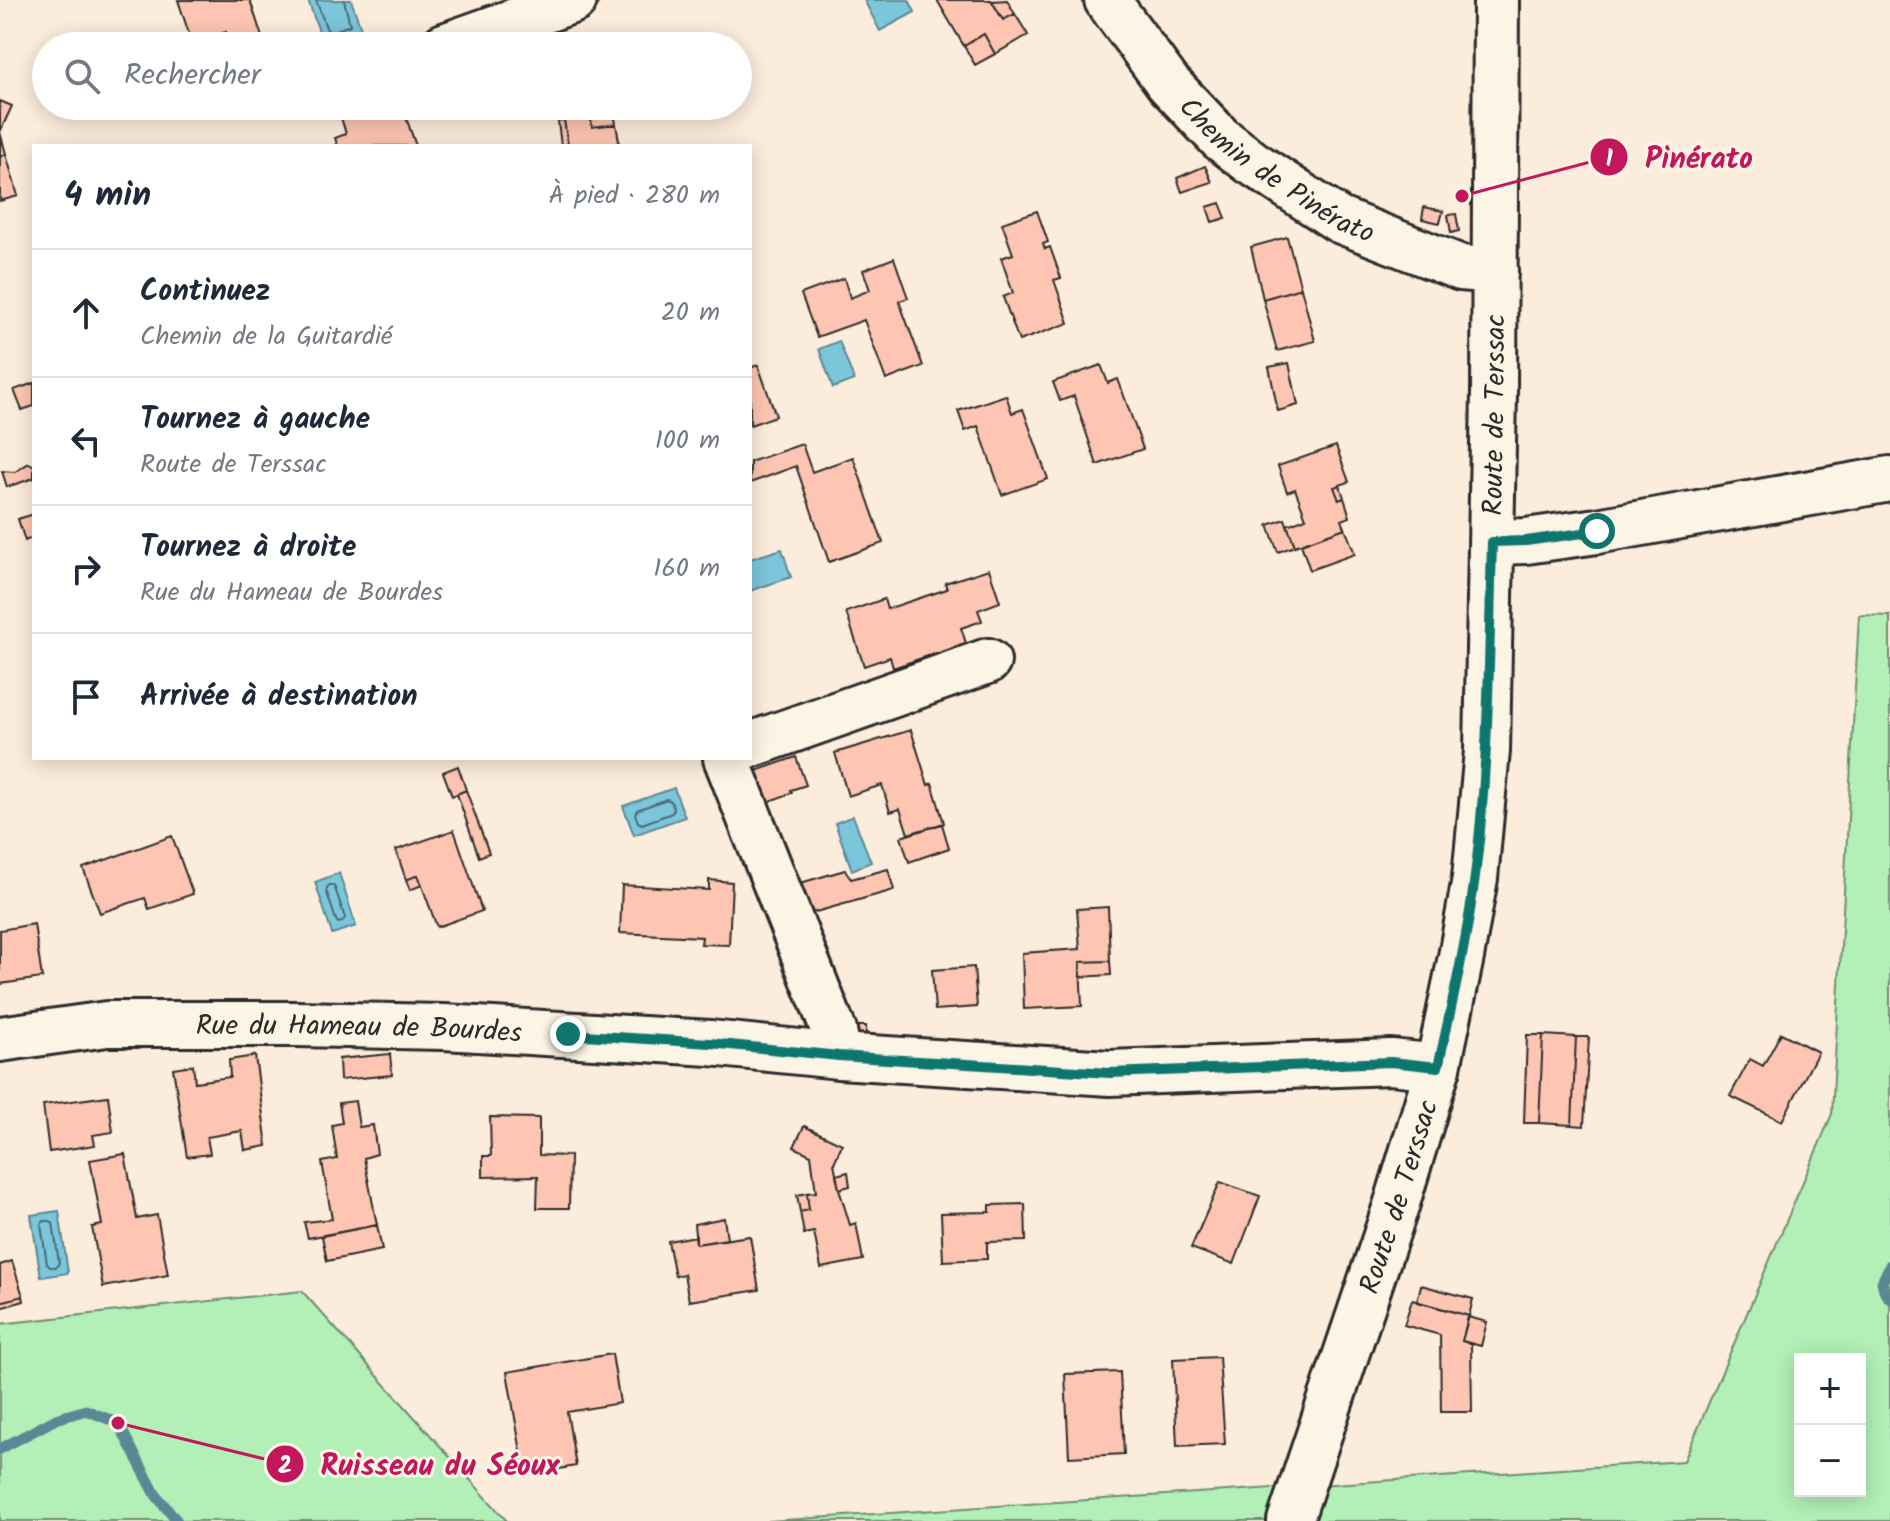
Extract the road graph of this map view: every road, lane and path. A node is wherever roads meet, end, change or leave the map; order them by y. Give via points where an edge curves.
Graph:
1 (574, 0) edge
2 (1107, 0) edge
3 (1496, 0) edge
4 (484, 32) edge
5 (1495, 271) junction
6 (1890, 479) edge
7 (1492, 542) junction
8 (988, 661) dead end
9 (752, 744) edge
10 (727, 760) edge
11 (0, 1039) edge
12 (839, 1056) junction
13 (1438, 1067) junction
14 (1290, 1521) edge

1 - 4 street
2 - 5 street, Chemin de Pinérato via 1176,92 1251,162 1339,220 1461,268
3 - 5 street, Route de Terssac
5 - 7 street, Route de Terssac
6 - 7 street via 1597,531
7 - 13 street, Route de Terssac via 1487,751 1475,878
8 - 9 street
10 - 12 street via 834,1031
11 - 12 street, Rue du Hameau de Bourdes via 107,1024 296,1024 568,1034
12 - 13 street, Rue du Hameau de Bourdes via 1110,1073 1391,1062
13 - 14 street, Route de Terssac

